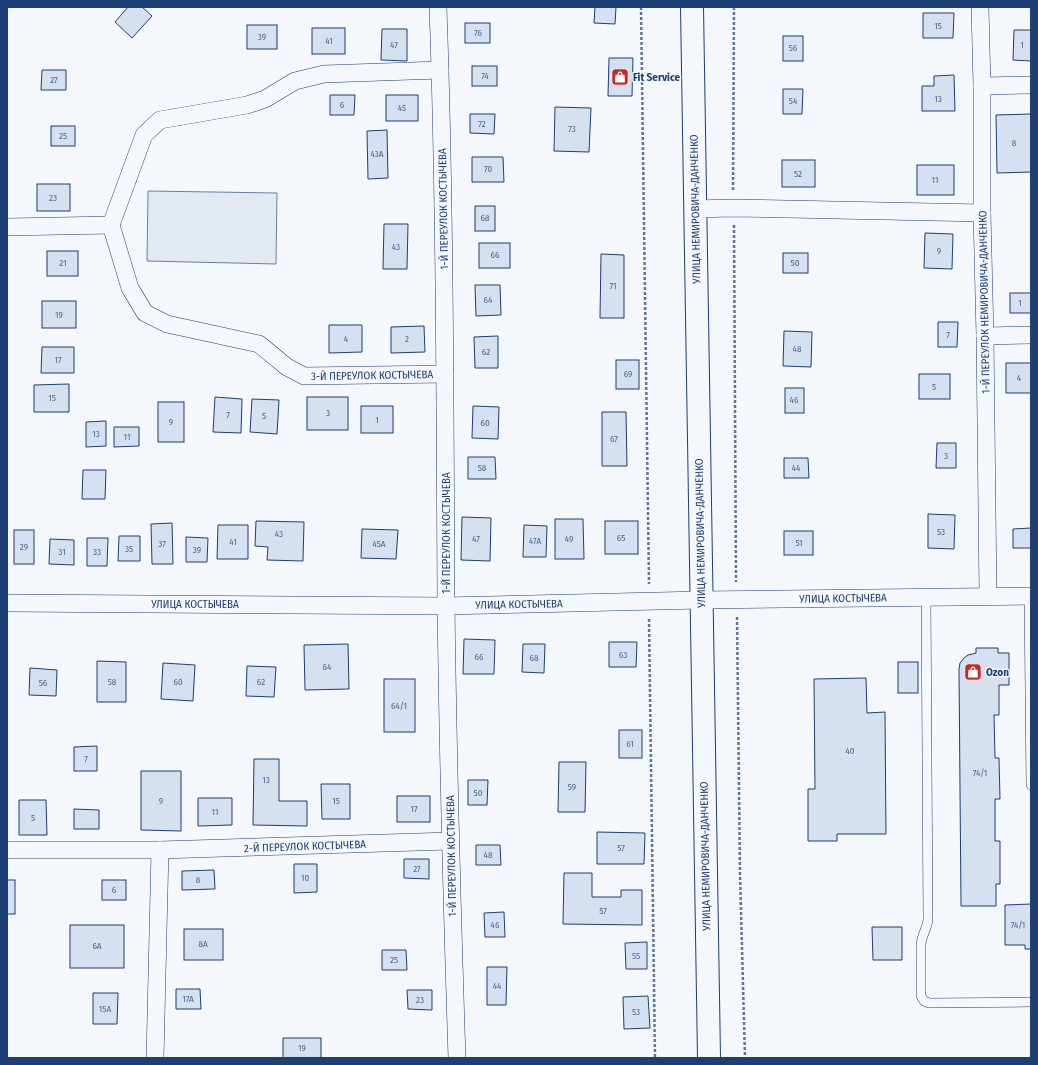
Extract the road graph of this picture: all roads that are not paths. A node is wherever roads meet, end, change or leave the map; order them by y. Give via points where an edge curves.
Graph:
1 (438, 7) edge
2 (692, 7) edge
3 (980, 7) edge
4 (440, 70) junction
5 (982, 86) junction
6 (1031, 86) edge
7 (694, 209) junction
8 (982, 212) junction
9 (111, 225) junction
10 (7, 227) edge
11 (1031, 335) edge
12 (985, 336) junction
13 (445, 374) junction
14 (988, 596) junction
15 (1030, 596) edge
16 (926, 597) junction
17 (701, 600) junction
18 (7, 603) edge
19 (446, 606) junction
20 (1031, 718) edge
21 (1031, 785) edge
22 (450, 841) junction
23 (7, 850) edge
24 (160, 850) junction
25 (1031, 1002) edge
26 (155, 1058) edge
27 (457, 1058) edge
28 (709, 1058) edge

1 - 4 street, 1-Й ПЕРЕУЛОК КОСТЫЧЕВА
2 - 7 main road, УЛИЦА НЕМИРОВИЧА-ДАНЧЕНКО
3 - 5 street, 1-Й ПЕРЕУЛОК НЕМИРОВИЧА-ДАНЧЕНКО
4 - 9 street via 324,74 295,81 265,99 246,105 160,120 144,136
4 - 13 street, 1-Й ПЕРЕУЛОК КОСТЫЧЕВА
5 - 6 street
5 - 8 street, 1-Й ПЕРЕУЛОК НЕМИРОВИЧА-ДАНЧЕНКО
7 - 8 street
7 - 17 main road, УЛИЦА НЕМИРОВИЧА-ДАНЧЕНКО
8 - 12 street, 1-Й ПЕРЕУЛОК НЕМИРОВИЧА-ДАНЧЕНКО
9 - 10 street
9 - 13 street, 3-Й ПЕРЕУЛОК КОСТЫЧЕВА via 130,288 145,313 167,324 259,344 287,367 304,376
11 - 12 street
12 - 14 street, 1-Й ПЕРЕУЛОК НЕМИРОВИЧА-ДАНЧЕНКО
13 - 19 street, 1-Й ПЕРЕУЛОК КОСТЫЧЕВА
14 - 15 street, УЛИЦА КОСТЫЧЕВА
14 - 16 street, УЛИЦА КОСТЫЧЕВА
15 - 20 lane
16 - 17 street, УЛИЦА КОСТЫЧЕВА
16 - 25 lane via 928,920 921,944 921,996 929,1003
17 - 19 street, УЛИЦА КОСТЫЧЕВА
17 - 28 main road, УЛИЦА НЕМИРОВИЧА-ДАНЧЕНКО
18 - 19 street, УЛИЦА КОСТЫЧЕВА
19 - 22 street, 1-Й ПЕРЕУЛОК КОСТЫЧЕВА
20 - 21 lane
22 - 24 street, 2-Й ПЕРЕУЛОК КОСТЫЧЕВА
22 - 27 street, 1-Й ПЕРЕУЛОК КОСТЫЧЕВА
23 - 24 street, 2-Й ПЕРЕУЛОК КОСТЫЧЕВА
24 - 26 street

